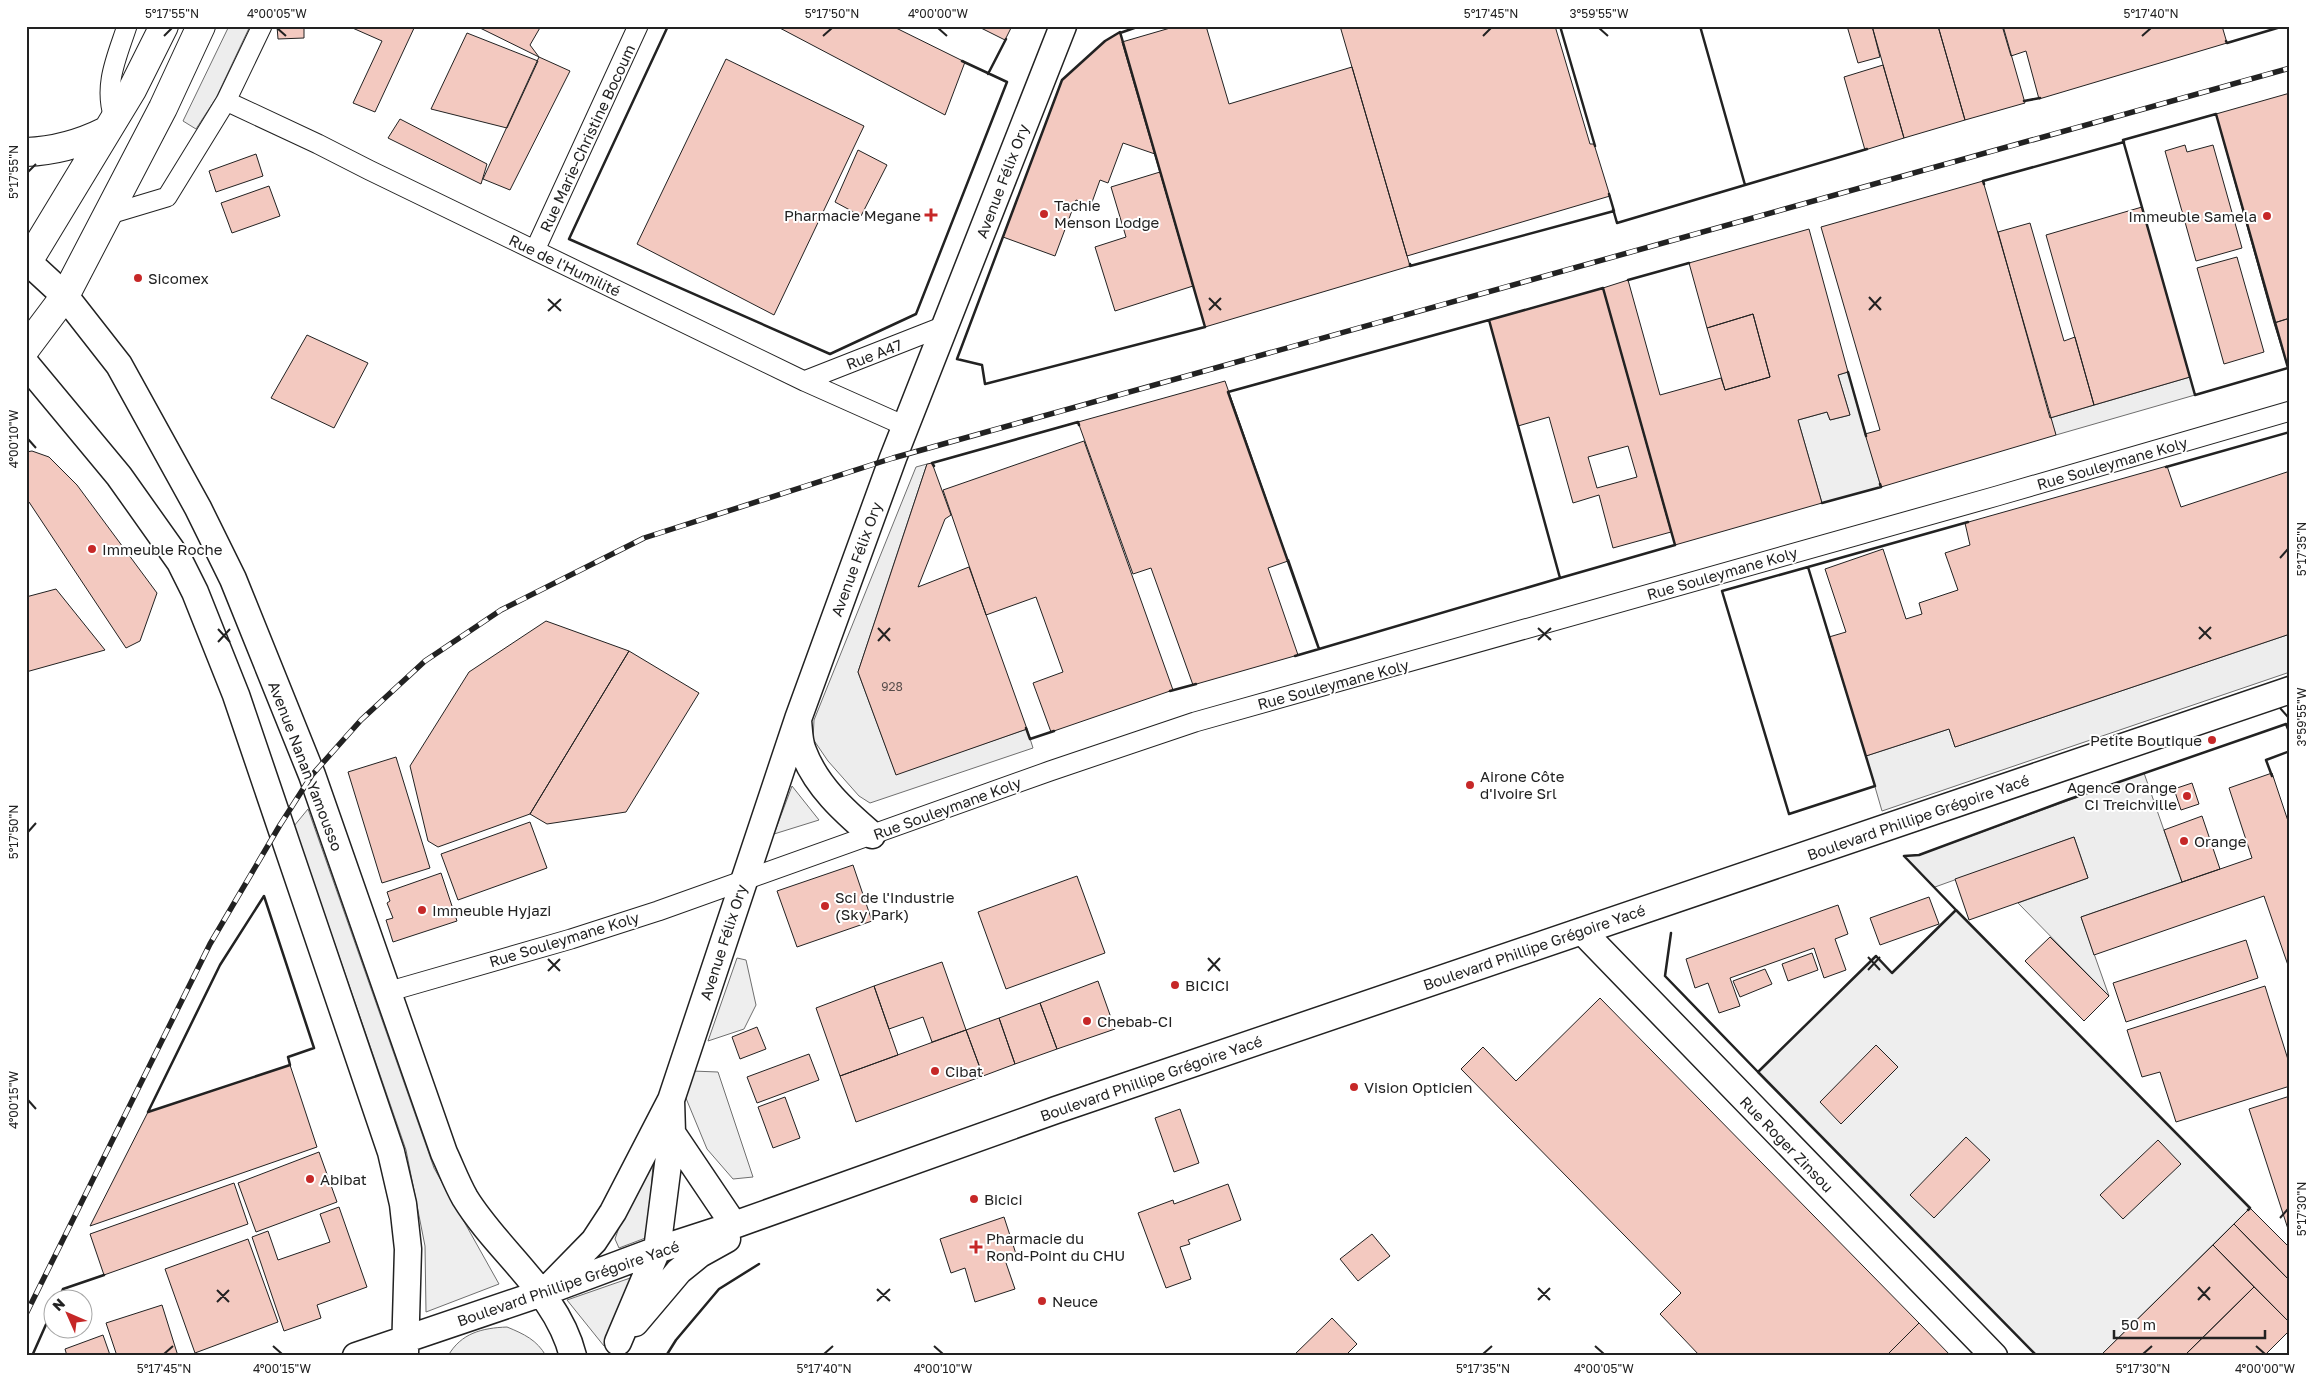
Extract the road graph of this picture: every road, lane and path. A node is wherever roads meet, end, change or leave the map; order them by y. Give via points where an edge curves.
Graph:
1 (128, 26) edge
2 (164, 26) edge
3 (201, 26) edge
4 (262, 26) edge
5 (638, 26) edge
6 (1066, 27) edge
7 (226, 102) junction
8 (110, 124) junction
9 (26, 152) edge
10 (107, 215) junction
11 (535, 250) junction
12 (27, 262) edge
13 (65, 296) junction
14 (944, 326) junction
15 (26, 348) edge
16 (26, 364) edge
17 (804, 381) junction
18 (2290, 411) edge
19 (905, 426) junction
20 (2290, 690) edge
21 (798, 719) junction
22 (872, 835) junction
23 (743, 882) junction
24 (1582, 931) junction
25 (387, 992) junction
26 (670, 1100) junction
27 (672, 1132) junction
28 (780, 1209) junction
29 (734, 1225) junction
30 (657, 1250) junction
31 (542, 1293) junction
32 (614, 1349) edge
33 (403, 1350) edge
34 (356, 1356) edge
35 (573, 1356) edge
36 (1994, 1356) edge

1 - 8 street via 109,80
2 - 8 main road via 132,90
3 - 10 main road
4 - 7 street
5 - 11 street, Rue Marie-Christine Bocoum
6 - 14 main road, Avenue Félix Ory
7 - 10 street via 166,197
7 - 11 street, Rue de l'Humilité
8 - 9 main road via 86,142 50,151
8 - 12 main road
10 - 13 main road
11 - 17 street, Rue de l'Humilité
12 - 13 main road, Avenue Nanan Yamousso
13 - 15 main road
13 - 25 main road, Avenue Nanan Yamousso via 118,365 198,508 233,579 312,775
14 - 17 street, Rue A47
14 - 19 main road, Avenue Félix Ory
16 - 33 main road via 119,476 180,562 232,687 391,1152 408,1249
17 - 19 street, Rue de l'Humilité
18 - 22 street, Rue Souleymane Koly via 1195,722
19 - 21 main road, Avenue Félix Ory
20 - 24 main road, Boulevard Phillipe Grégoire Yacé
21 - 22 main road via 802,749 812,771 840,806
21 - 23 main road, Avenue Félix Ory
22 - 23 street, Rue Souleymane Koly
23 - 25 street, Rue Souleymane Koly via 571,939
23 - 26 main road, Avenue Félix Ory
24 - 28 main road, Boulevard Phillipe Grégoire Yacé via 1056,1110
24 - 36 main road, Rue Roger Zinsou
25 - 31 main road, Avenue Nanan Yamousso via 444,1153 465,1198
26 - 27 main road, Avenue Félix Ory
26 - 31 main road, Avenue Félix Ory via 613,1212 594,1242
27 - 29 main road
27 - 30 main road, Avenue Félix Ory
28 - 29 main road, Boulevard Phillipe Grégoire Yacé
28 - 32 main road, Boulevard Phillipe Grégoire Yacé via 689,1262
29 - 30 main road, Boulevard Phillipe Grégoire Yacé
30 - 31 main road, Boulevard Phillipe Grégoire Yacé
30 - 32 main road, Avenue Félix Ory
31 - 33 main road, Boulevard Phillipe Grégoire Yacé
31 - 35 main road, Avenue Nanan Yamousso via 570,1343
33 - 34 main road, Boulevard Phillipe Grégoire Yacé

